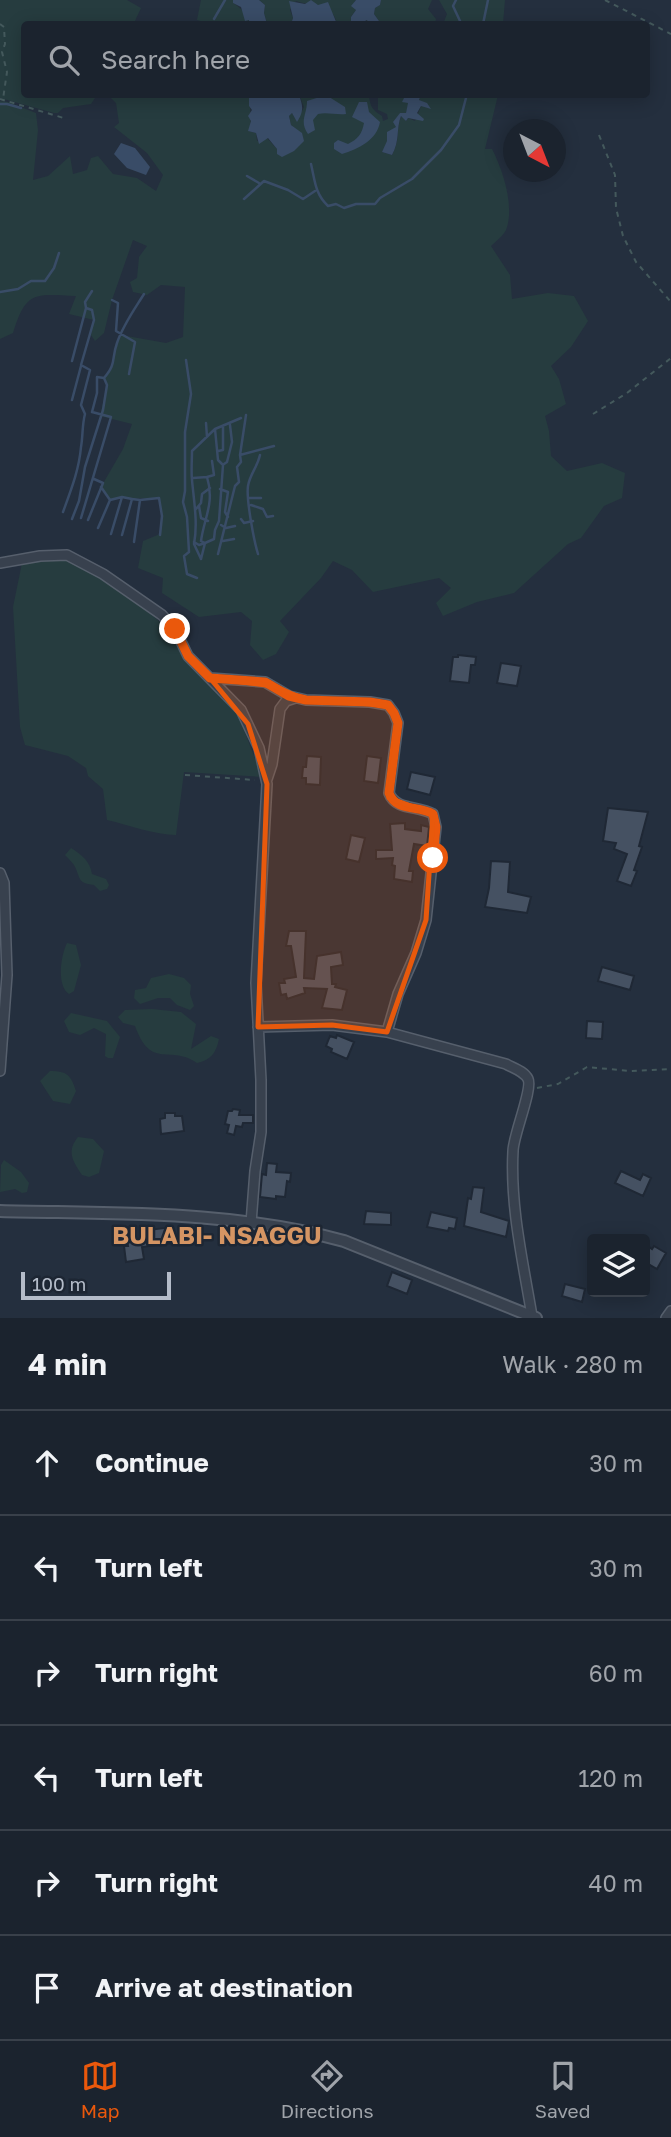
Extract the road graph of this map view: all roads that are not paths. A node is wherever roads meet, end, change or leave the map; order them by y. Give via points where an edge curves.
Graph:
1 (0, 563) edge
2 (210, 678) junction
3 (297, 698) junction
4 (266, 780) junction
5 (0, 873) edge
6 (258, 1027) junction
7 (387, 1032) junction
8 (0, 1071) edge
9 (0, 1211) edge
10 (251, 1223) junction
11 (671, 1311) edge
12 (534, 1317) edge
13 (666, 1318) edge

1 - 2 street via 54,554 80,561 162,615 188,656
2 - 3 street via 265,682
2 - 4 street via 232,699 248,724
3 - 4 street via 280,709
3 - 7 street via 388,705 398,723 389,793 401,806 424,808 433,814 436,827 426,920
4 - 6 street
5 - 8 street via 7,975
6 - 7 street via 332,1025
6 - 10 street via 261,1132
7 - 12 street via 506,1064 528,1079 513,1149 517,1232
9 - 10 street
10 - 12 street via 344,1241
11 - 13 street

